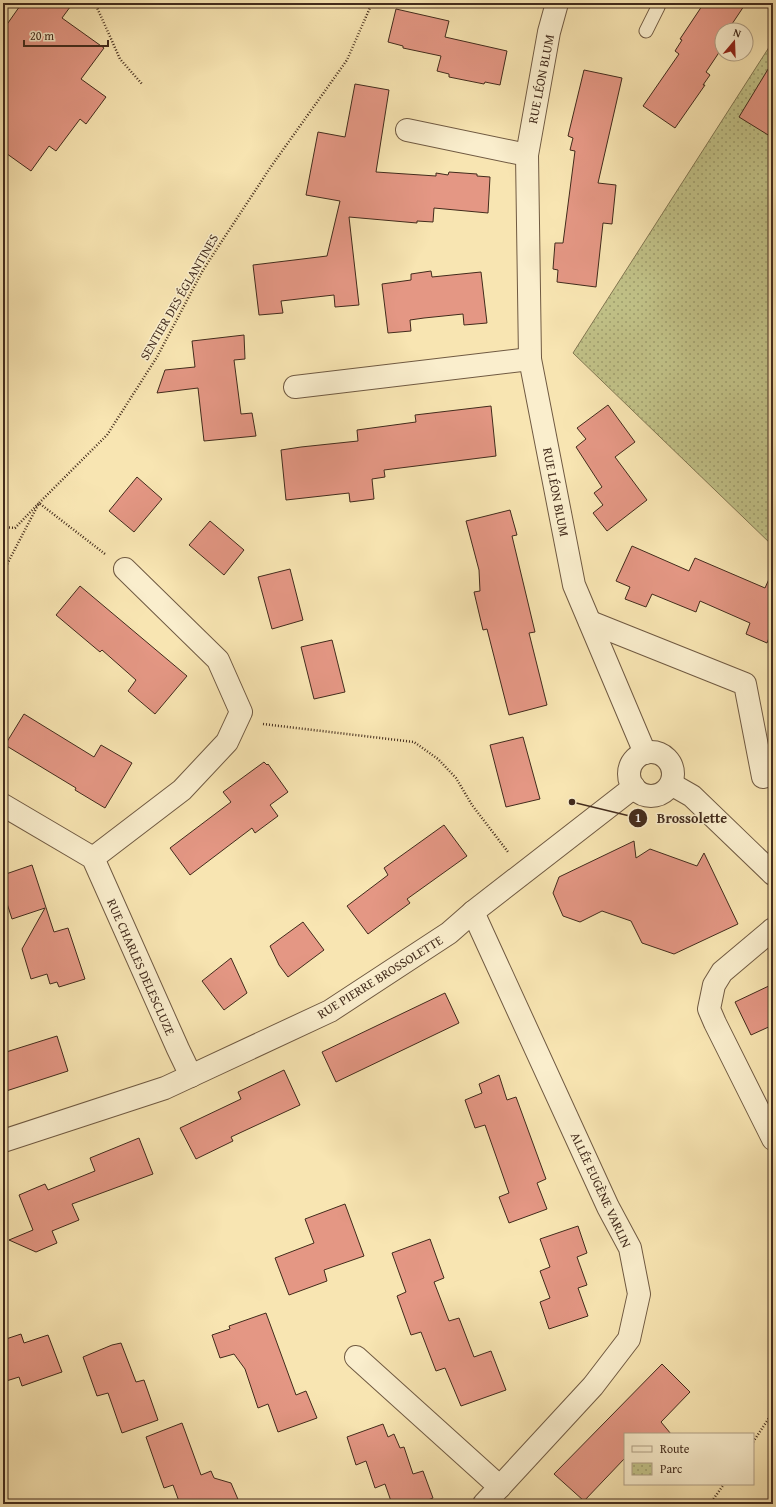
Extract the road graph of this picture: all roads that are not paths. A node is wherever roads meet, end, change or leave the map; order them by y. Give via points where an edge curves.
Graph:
1 (557, 3) edge
2 (655, 3) edge
3 (646, 31) dead end
4 (407, 130) dead end
5 (527, 155) junction
6 (530, 359) junction
7 (295, 387) dead end
8 (125, 569) road end
9 (590, 622) junction
10 (645, 753) junction
11 (763, 777) dead end
12 (671, 784) junction
13 (634, 788) junction
14 (3, 805) edge
15 (93, 858) junction
16 (773, 874) edge
17 (473, 912) junction
18 (773, 929) edge
19 (191, 1076) junction
20 (773, 1139) edge
21 (3, 1141) edge
22 (356, 1357) dead end
23 (500, 1487) junction
24 (484, 1504) edge

1 - 5 street, RUE LÉON BLUM via 549,32
2 - 3 lane via 658,7
4 - 5 street
5 - 6 street, RUE LÉON BLUM
6 - 7 street
6 - 9 street, RUE LÉON BLUM via 574,585
8 - 15 street via 218,660 241,712 227,742 182,790
9 - 10 street, RUE LÉON BLUM
9 - 11 street via 745,684
10 - 12 street via 659,753 665,757 673,769
10 - 13 street via 638,756 630,767 629,774
12 - 13 street via 660,794 653,796
12 - 16 street via 692,796
13 - 17 street, RUE PIERRE BROSSOLETTE
14 - 15 street
15 - 19 street, RUE CHARLES DELESCLUZE
17 - 19 street, RUE PIERRE BROSSOLETTE via 449,933 330,1010
17 - 23 street, ALLÉE EUGÈNE VARLIN via 608,1207 630,1248 639,1294 629,1339 593,1386
18 - 20 street via 722,972 714,985 709,1009
19 - 21 street, RUE PIERRE BROSSOLETTE via 165,1088
22 - 23 street
23 - 24 street, ALLÉE EUGÈNE VARLIN

